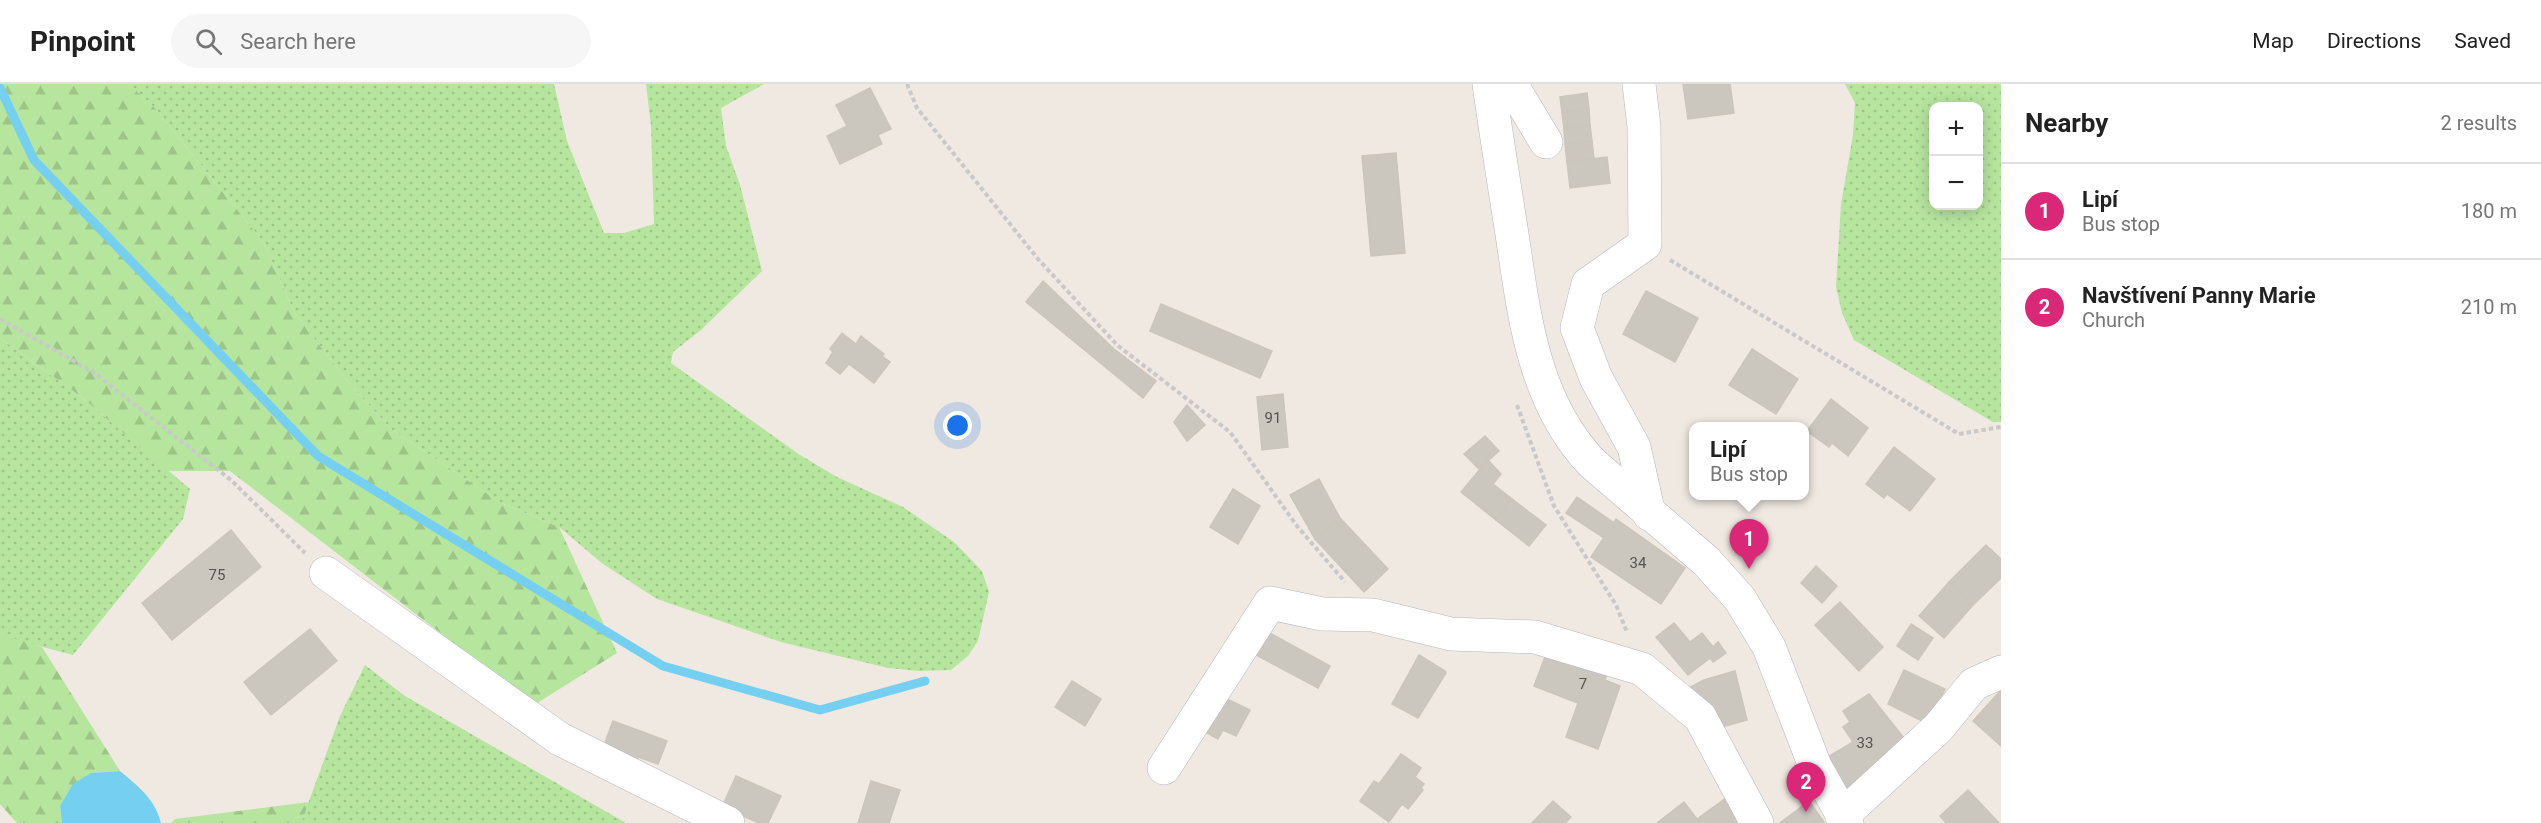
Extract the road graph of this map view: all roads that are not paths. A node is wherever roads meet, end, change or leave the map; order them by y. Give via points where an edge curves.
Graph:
1 (1489, 84) edge
2 (1511, 84) edge
3 (1639, 84) edge
4 (1546, 142) dead end
5 (1649, 514) junction
6 (326, 573) road end
7 (2001, 672) edge
8 (1164, 768) dead end
9 (1845, 819) edge
10 (728, 823) edge
11 (1757, 823) edge

1 - 5 street via 1528,336 1548,395 1564,430 1577,447
2 - 4 street
3 - 5 street via 1644,127 1645,244 1588,284 1577,328 1596,378 1634,447
5 - 9 street via 1706,561 1754,619 1769,647 1815,766
6 - 10 street via 560,739
7 - 9 street via 1974,684 1938,728
8 - 11 street via 1270,603 1322,614 1373,615 1450,634 1535,637 1642,669 1700,717

